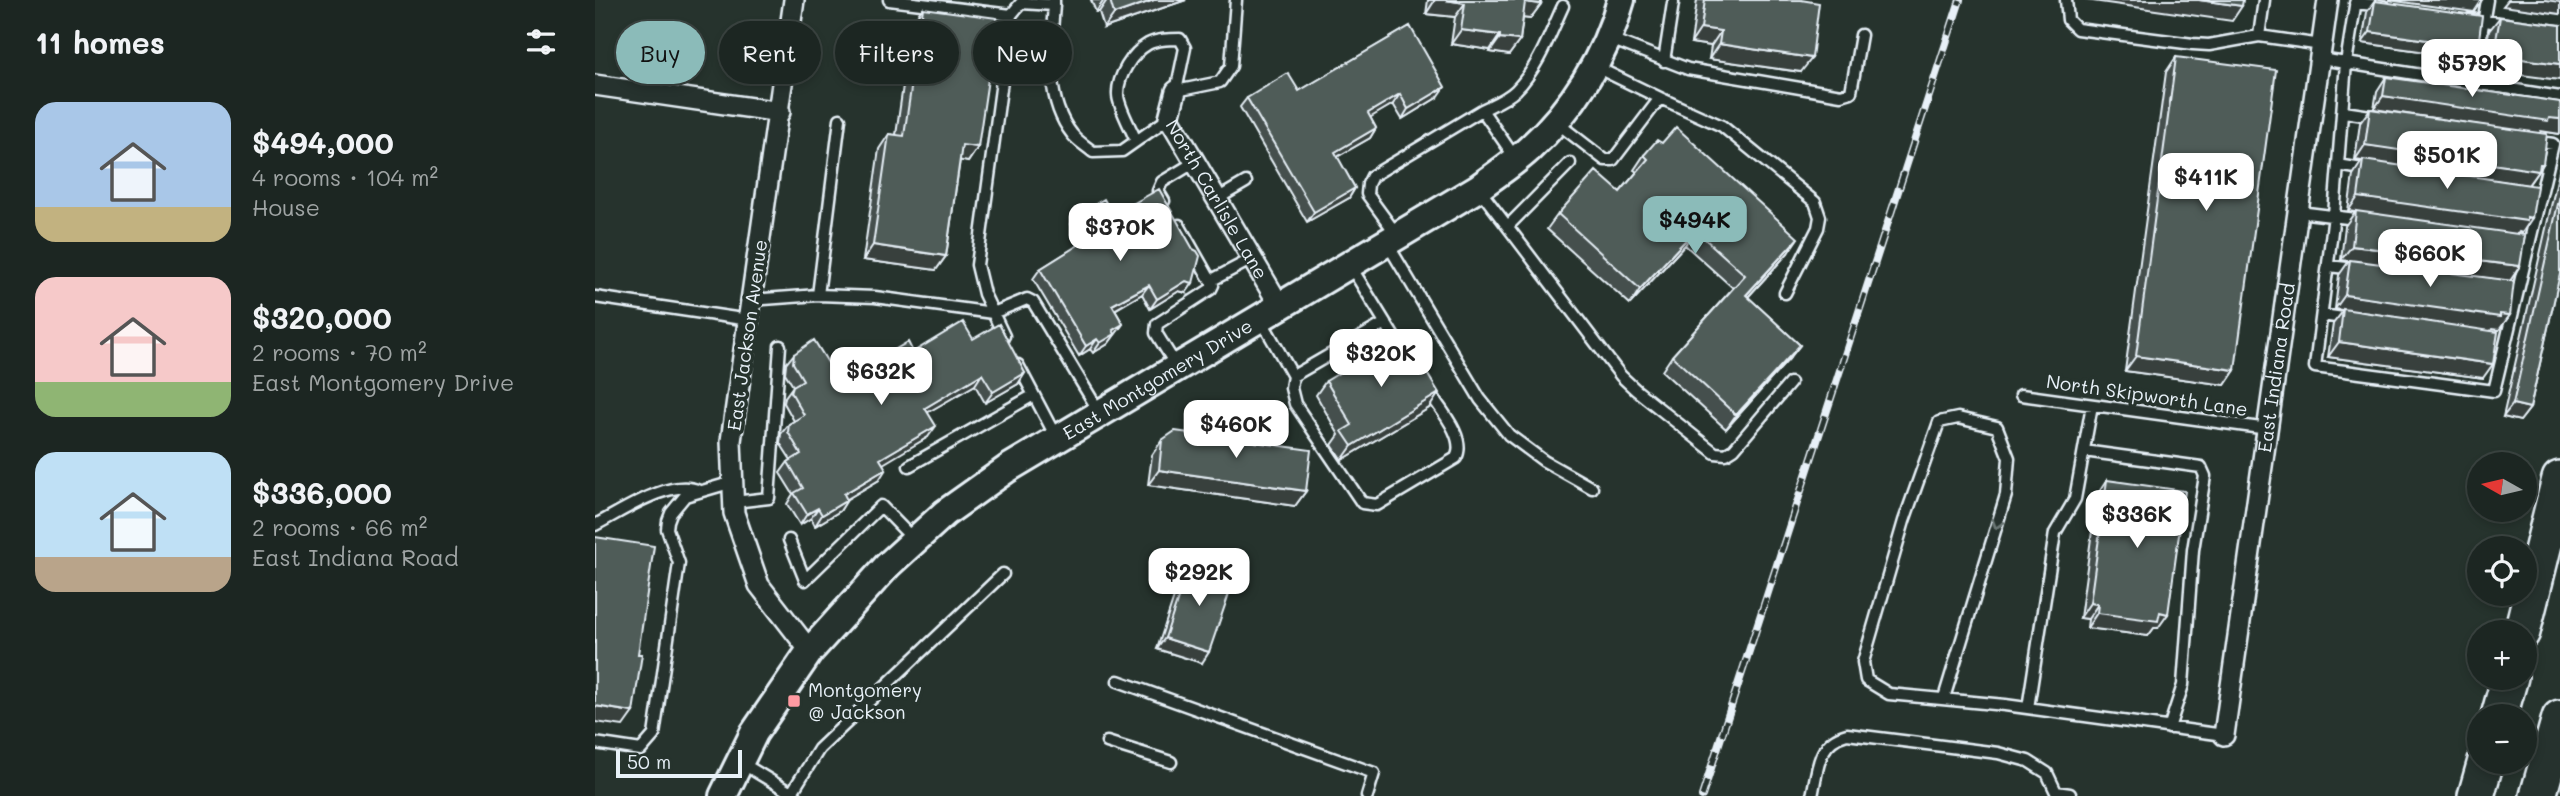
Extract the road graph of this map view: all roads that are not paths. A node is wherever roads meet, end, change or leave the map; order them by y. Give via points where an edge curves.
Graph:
1 (794, 0) edge
2 (889, 0) edge
3 (1236, 0) edge
4 (1621, 0) edge
5 (2066, 0) edge
6 (2265, 0) edge
7 (2328, 0) edge
8 (2487, 0) edge
9 (2356, 1) edge
10 (1054, 3) edge
11 (1673, 3) dead end
12 (1563, 6) dead end
13 (2394, 8) edge
14 (1011, 15) junction
15 (2458, 17) edge
16 (2484, 20) junction
17 (2522, 26) edge
18 (1861, 35) dead end
19 (2259, 36) junction
20 (1607, 38) junction
21 (2321, 52) junction
22 (1664, 61) junction
23 (2346, 63) junction
24 (1594, 66) junction
25 (2473, 83) junction
26 (595, 85) edge
27 (1176, 91) junction
28 (2560, 97) edge
29 (1660, 98) junction
30 (1482, 110) junction
31 (780, 112) junction
32 (2343, 112) junction
33 (1170, 118) junction
34 (2383, 118) edge
35 (840, 120) dead end
36 (1556, 122) junction
37 (2527, 140) edge
38 (1136, 141) junction
39 (1516, 159) junction
40 (1195, 162) junction
41 (1570, 163) dead end
42 (2338, 165) junction
43 (2379, 171) edge
44 (1246, 181) dead end
45 (1478, 188) junction
46 (2528, 193) edge
47 (2542, 195) junction
48 (1217, 199) junction
49 (2298, 212) junction
50 (2334, 215) junction
51 (2373, 221) edge
52 (1508, 226) junction
53 (1392, 239) junction
54 (2518, 243) edge
55 (2531, 244) junction
56 (1252, 258) junction
57 (1349, 265) junction
58 (2328, 265) junction
59 (2369, 271) edge
60 (1212, 280) junction
61 (2506, 288) edge
62 (2519, 290) junction
63 (1785, 293) dead end
64 (818, 295) junction
65 (595, 297) edge
66 (752, 300) junction
67 (1270, 312) junction
68 (993, 313) junction
69 (2322, 315) junction
70 (749, 320) junction
71 (2362, 321) edge
72 (1385, 323) junction
73 (2493, 340) edge
74 (2506, 342) junction
75 (780, 346) dead end
76 (1010, 348) edge
77 (1407, 357) edge
78 (1015, 360) edge
79 (1177, 367) junction
80 (1293, 376) junction
81 (1422, 381) edge
82 (1790, 383) dead end
83 (2021, 395) dead end
84 (1032, 396) junction
85 (2092, 405) junction
86 (1100, 413) junction
87 (2268, 429) junction
88 (1057, 439) junction
89 (2084, 451) junction
90 (909, 466) dead end
91 (2560, 479) edge
92 (733, 482) junction
93 (1592, 488) dead end
94 (699, 491) junction
95 (734, 502) junction
96 (595, 525) edge
97 (789, 540) dead end
98 (914, 540) junction
99 (1003, 574) dead end
100 (2525, 620) edge
101 (810, 651) junction
102 (1118, 681) dead end
103 (1944, 698) junction
104 (2028, 708) junction
105 (2560, 718) edge
106 (2169, 728) junction
107 (2224, 735) joint
108 (1107, 742) dead end
109 (595, 743) edge
110 (740, 761) junction
111 (1171, 762) dead end
112 (2482, 774) edge
113 (793, 795) edge
114 (2069, 795) edge
115 (723, 796) edge
116 (1367, 796) edge
117 (1812, 796) edge
118 (2083, 796) edge
119 (2476, 796) edge
120 (2538, 796) edge

1 - 31 street, East Jackson Avenue
2 - 14 lane
3 - 27 lane via 1231,66 1220,82
4 - 20 main road, East Montgomery Drive
5 - 19 lane via 2068,20 2077,29 2201,45
6 - 19 lane
7 - 21 street, East Indiana Road
8 - 16 lane
9 - 13 lane
9 - 23 lane
10 - 14 lane via 1021,4
10 - 38 lane via 1050,61 1058,107 1072,134 1093,152 1122,151
11 - 22 lane
12 - 30 lane via 1542,52 1516,90
14 - 68 lane via 977,265
15 - 16 lane
16 - 17 lane
16 - 25 lane
18 - 22 lane via 1851,92 1841,95
19 - 21 lane
20 - 22 lane
20 - 24 main road, East Montgomery Drive
21 - 23 lane
21 - 49 street, East Indiana Road
23 - 25 lane
23 - 32 lane
24 - 29 lane
24 - 36 main road, East Montgomery Drive
25 - 28 lane
26 - 31 street
27 - 33 street, North Carlisle Lane
27 - 38 lane via 1185,48 1180,39 1148,44 1133,56 1117,96
29 - 36 lane via 1613,160 1605,160
29 - 63 lane via 1722,126 1815,202 1818,228
30 - 39 lane
30 - 53 lane via 1373,176 1367,194
31 - 66 street, East Jackson Avenue
32 - 34 lane
32 - 42 lane
33 - 38 lane
33 - 40 street, North Carlisle Lane
35 - 64 lane
36 - 39 main road, East Montgomery Drive
37 - 47 lane via 2553,144
39 - 45 main road, East Montgomery Drive
40 - 48 street, North Carlisle Lane
40 - 60 lane via 1162,181 1158,191
41 - 52 lane
42 - 43 lane
42 - 50 lane
44 - 48 lane
45 - 52 lane
45 - 53 main road, East Montgomery Drive
46 - 47 lane
47 - 55 lane
48 - 56 street, North Carlisle Lane
49 - 50 lane
49 - 87 street, East Indiana Road
50 - 51 lane
50 - 58 lane
52 - 82 lane via 1621,376 1716,453 1734,449
53 - 57 main road, East Montgomery Drive
53 - 93 lane via 1480,399 1509,435
54 - 55 lane
55 - 62 lane
56 - 60 lane
56 - 67 street, North Carlisle Lane
57 - 67 main road, East Montgomery Drive
57 - 72 lane
58 - 59 lane
58 - 69 lane
60 - 79 lane via 1212,289 1157,324 1156,333
61 - 62 lane
62 - 74 lane
64 - 66 lane
64 - 68 lane via 875,297
65 - 70 lane
66 - 70 street, East Jackson Avenue
67 - 79 main road, East Montgomery Drive
67 - 80 lane
68 - 76 lane
68 - 86 lane via 1021,300 1033,302
69 - 71 lane
69 - 74 lane via 2315,367 2494,391
70 - 92 street, East Jackson Avenue via 731,441
72 - 77 lane
72 - 80 lane
73 - 74 lane
75 - 95 lane via 769,498
78 - 84 lane
79 - 86 main road, East Montgomery Drive
80 - 81 lane via 1296,404 1362,503 1369,505 1377,505 1459,452 1458,439
83 - 85 lane, North Skipworth Lane
84 - 88 lane
84 - 90 lane
85 - 87 lane, North Skipworth Lane
85 - 89 lane
86 - 88 main road, East Montgomery Drive
87 - 107 street, East Indiana Road
88 - 98 main road, East Montgomery Drive via 1007,469
89 - 104 lane via 2075,499 2055,533
89 - 106 lane via 2201,467 2205,476 2193,550 2183,685
91 - 100 highway
92 - 94 lane
92 - 95 street, East Jackson Avenue
94 - 96 lane via 685,486 663,491
94 - 109 lane via 685,496 668,521 679,563 654,735 641,750
95 - 101 street, East Jackson Avenue via 759,584
97 - 98 lane via 805,580 881,506
98 - 101 main road, East Montgomery Drive
99 - 113 lane via 819,749
101 - 110 main road, East Montgomery Drive
102 - 116 lane via 1374,773
103 -> 103 lane via 1889,694 1866,680 1863,662 1939,422 1958,418 1997,427 2009,457 2006,495
103 - 104 lane
104 - 106 lane
105 - 120 highway
106 - 107 lane
108 - 111 lane
110 - 113 lane
110 - 115 main road, East Montgomery Drive
112 - 119 highway
114 - 117 lane via 2056,792 2047,773 2028,761 1847,734 1833,737 1822,751
114 - 118 lane

